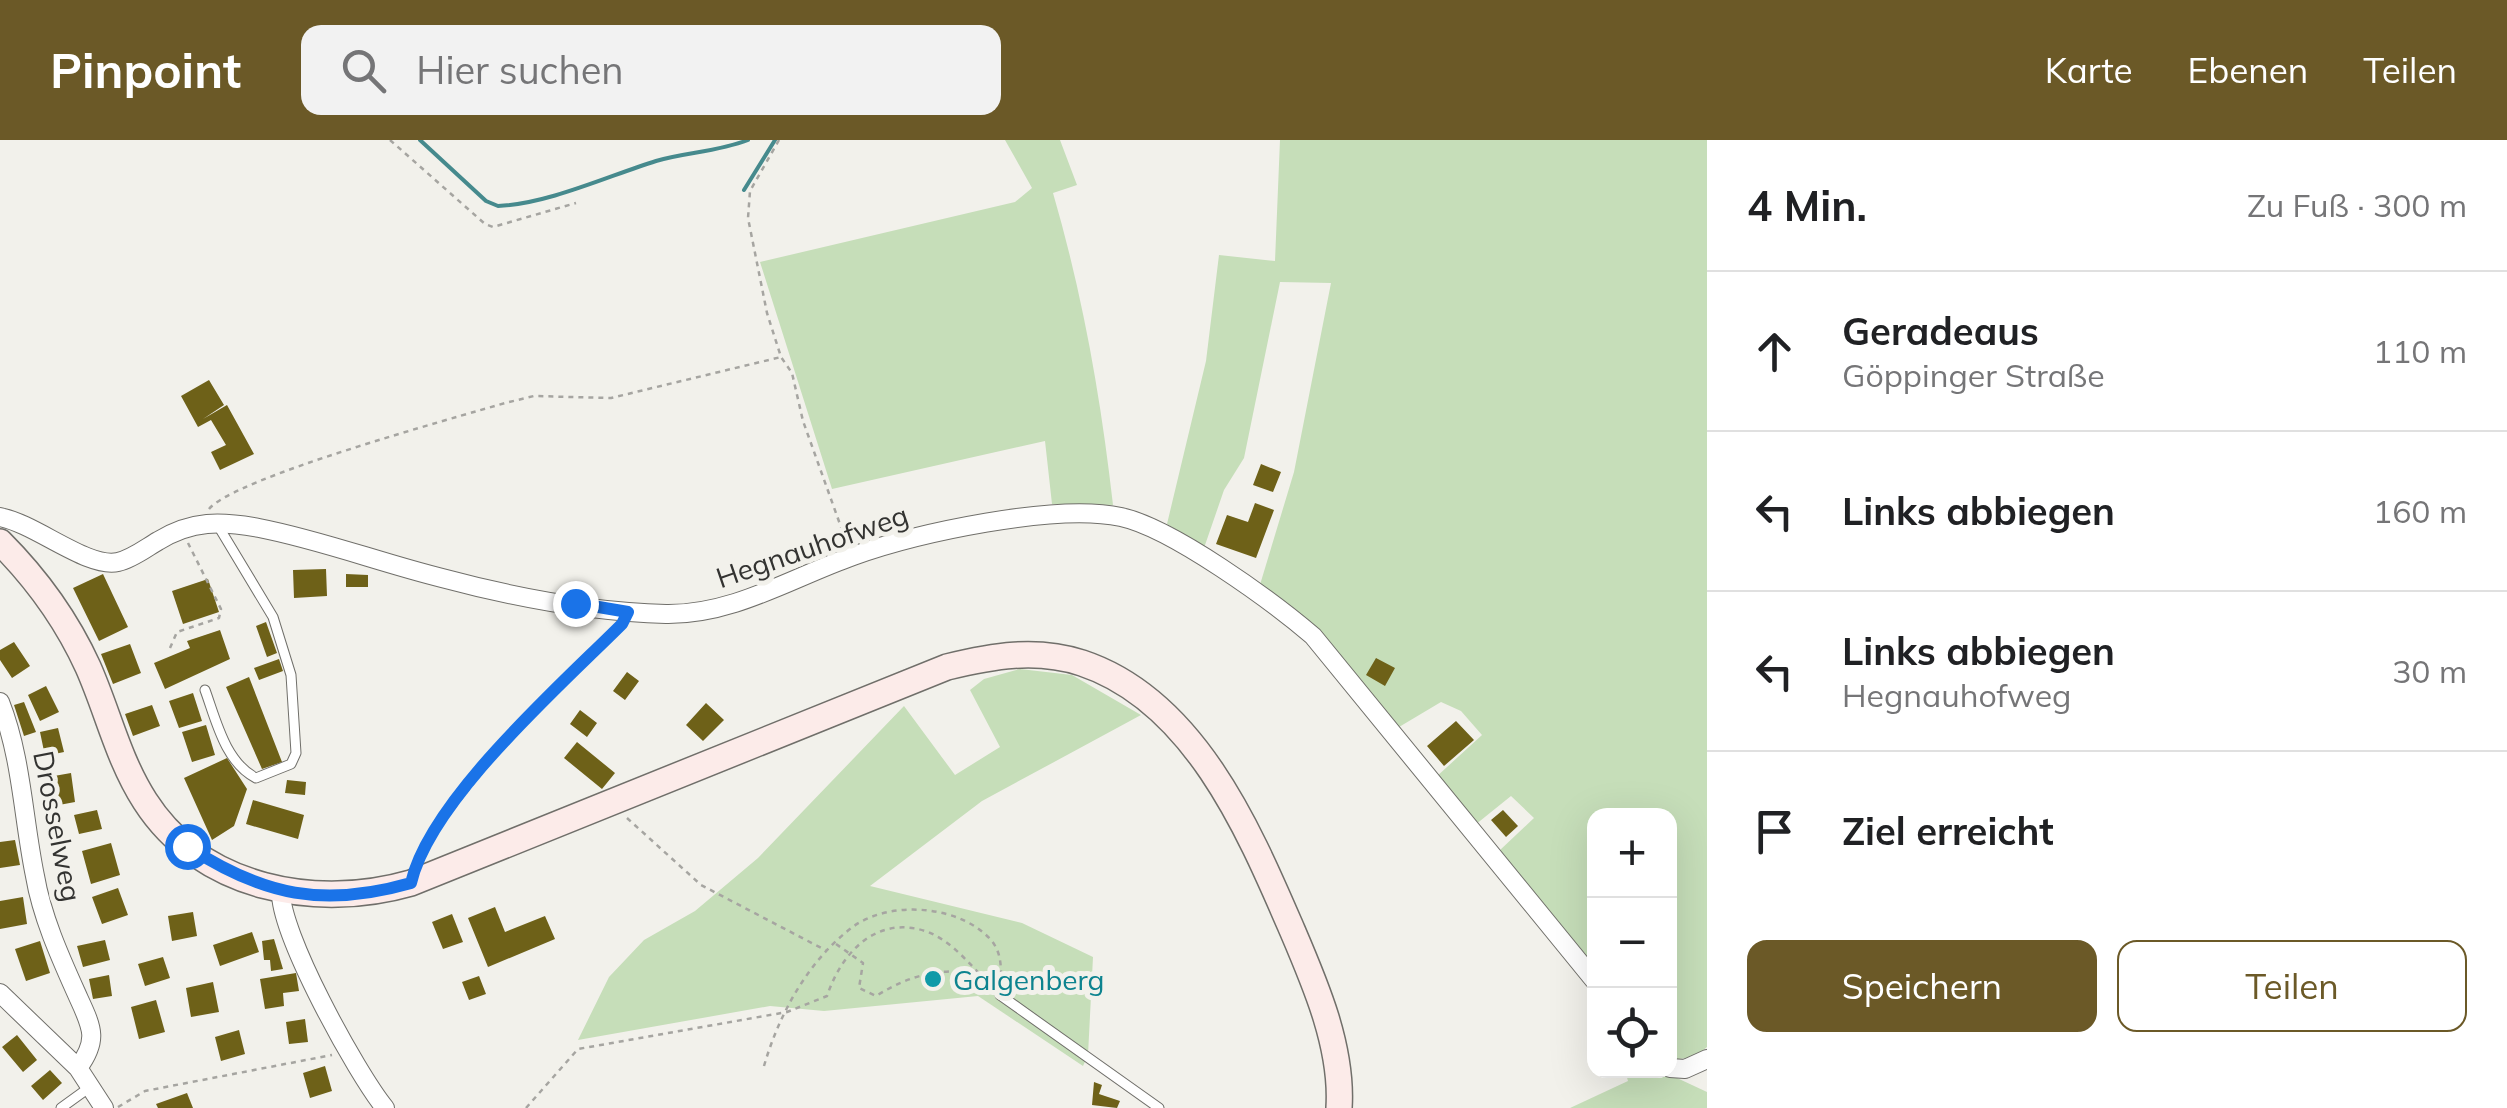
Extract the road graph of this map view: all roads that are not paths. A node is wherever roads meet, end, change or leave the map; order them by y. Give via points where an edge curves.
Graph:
1 (0, 518) edge
2 (207, 522) junction
3 (0, 542) edge
4 (205, 690) dead end
5 (0, 702) edge
6 (280, 890) junction
7 (1587, 971) edge
8 (0, 993) edge
9 (1000, 995) road end
10 (1707, 1059) edge
11 (78, 1068) junction
12 (1677, 1068) edge
13 (90, 1087) junction
14 (61, 1108) edge
15 (104, 1108) edge
16 (385, 1108) edge
17 (1159, 1108) edge
18 (1339, 1108) edge

1 - 2 street, Hegnauhofweg via 25,522 99,562 118,562 179,529
2 - 4 lane via 277,628 291,675 292,764 256,778 244,772
2 - 7 street, Hegnauhofweg via 316,541 443,579 628,612 717,608 919,537 1070,514 1124,518 1162,534 1313,636
3 - 6 main road via 72,638 146,804 210,861
5 - 11 street, Drosselweg via 12,734 35,880 94,1030 92,1049
6 - 16 street via 280,908 348,1051
6 - 18 main road via 358,896 411,883 947,667 1029,653 1084,664 1150,704 1182,736 1245,824 1306,961 1334,1046
8 - 11 street
9 - 17 lane
10 - 12 street
11 - 13 street
13 - 14 lane
13 - 15 street

